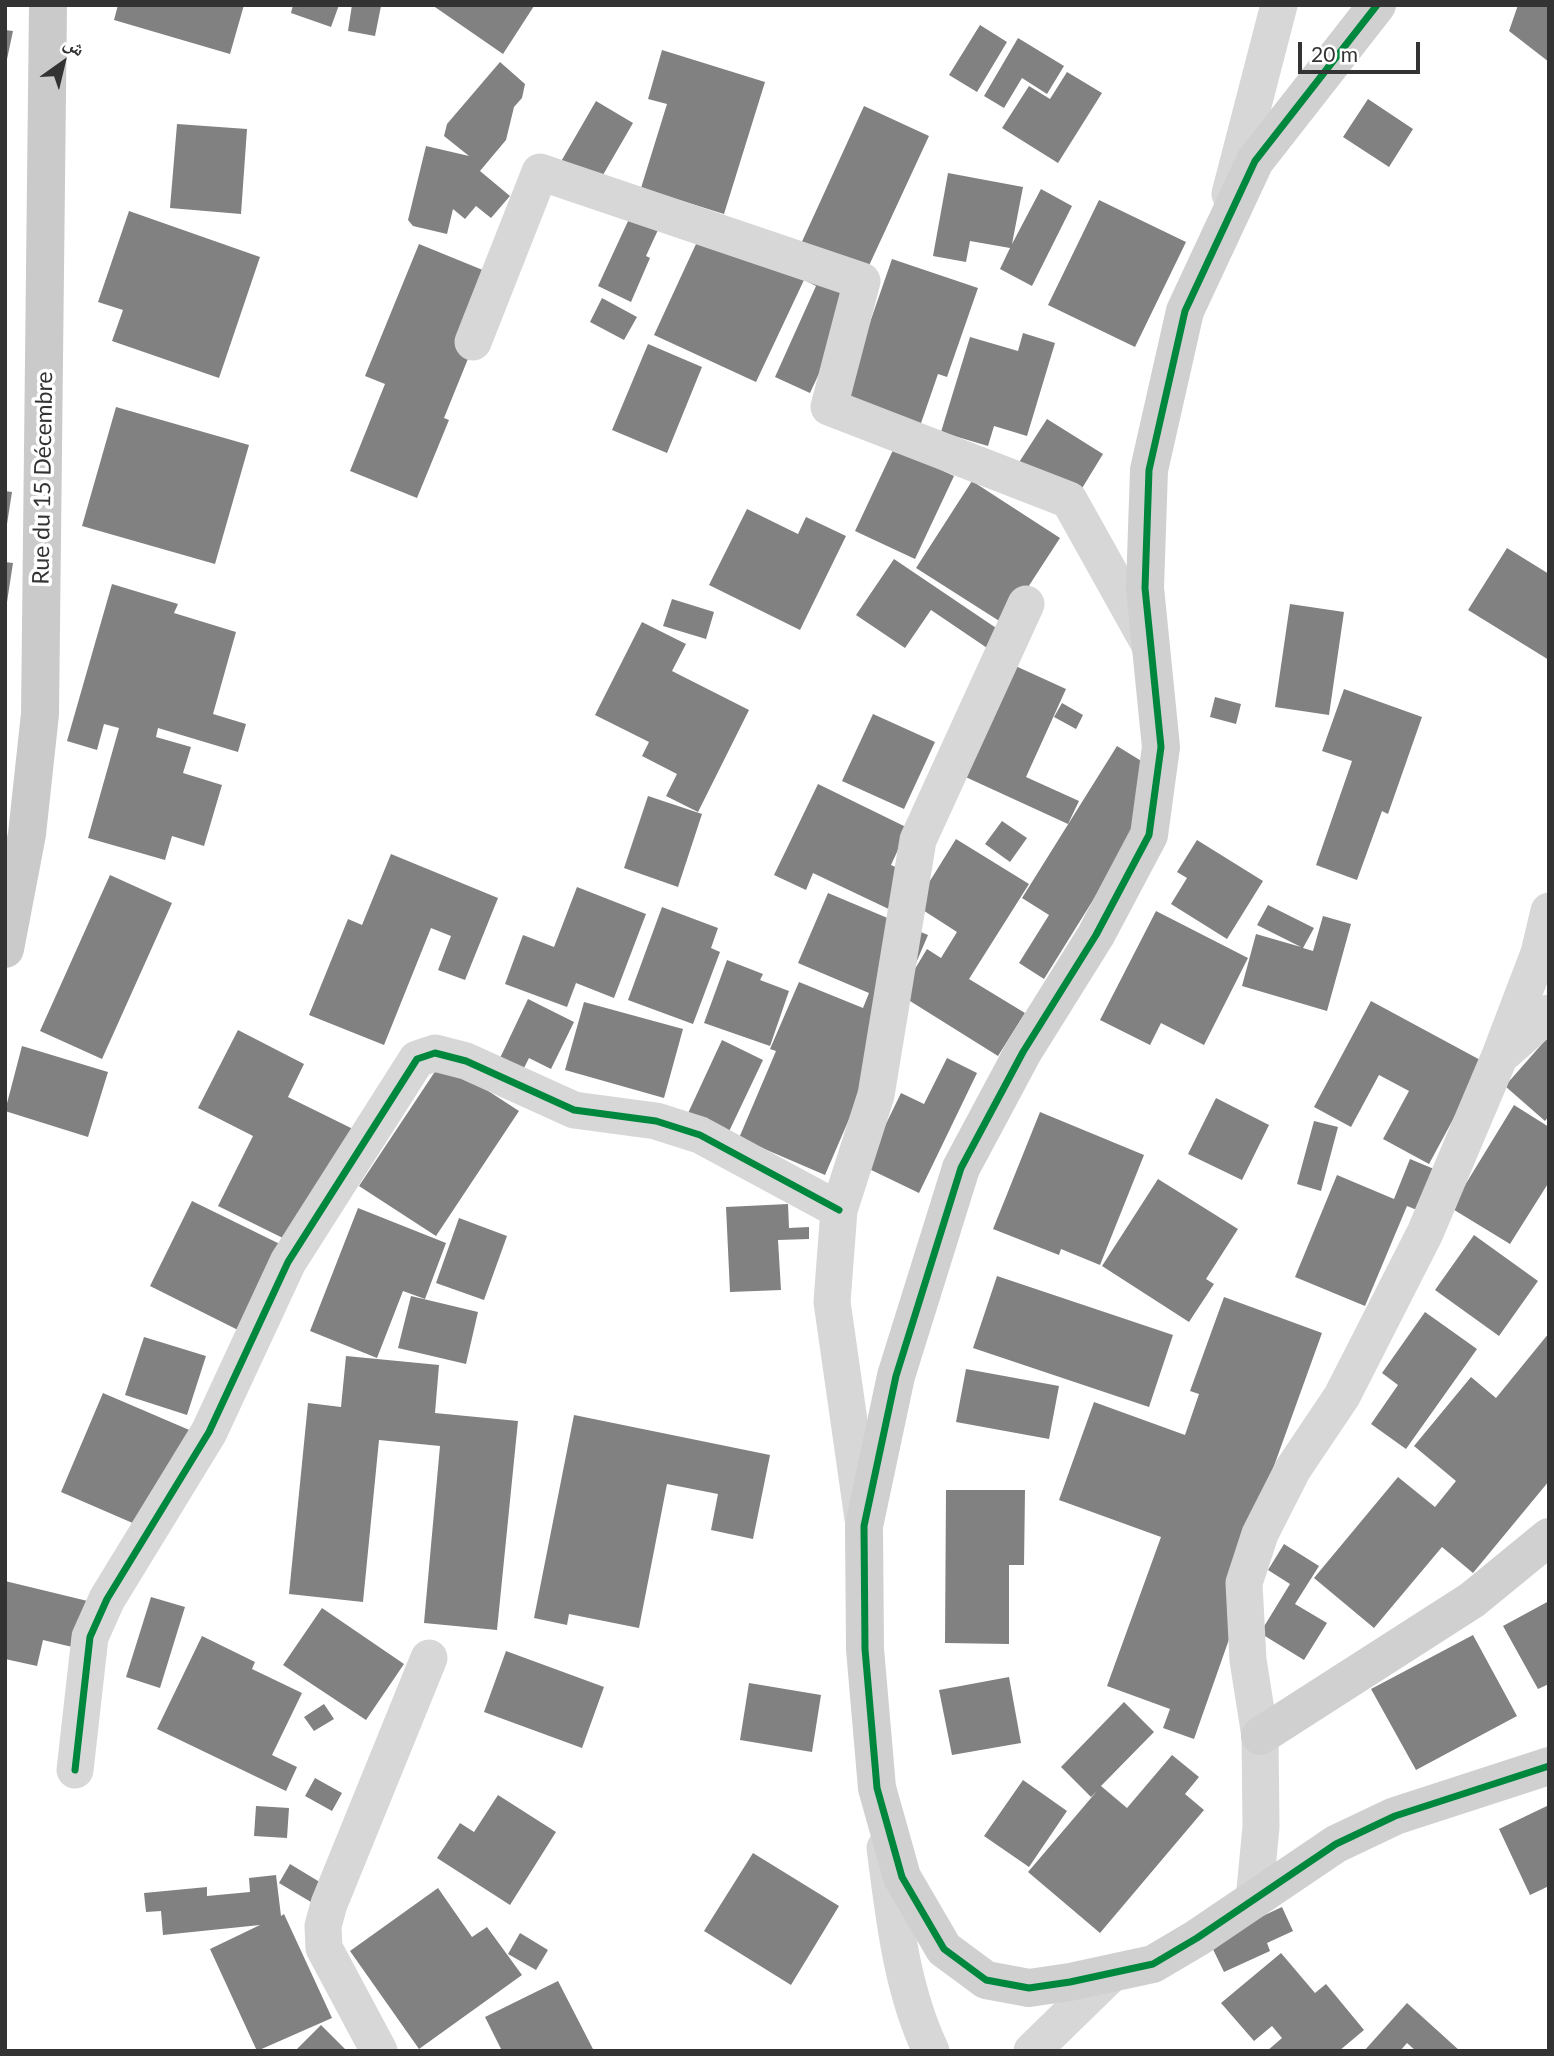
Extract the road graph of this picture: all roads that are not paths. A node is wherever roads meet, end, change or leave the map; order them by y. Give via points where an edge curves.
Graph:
1 (48, 5) edge
2 (1279, 5) edge
3 (1377, 5) edge
4 (1217, 242) junction
5 (473, 342) dead end
6 (1026, 604) dead end
7 (1150, 648) junction
8 (1549, 911) edge
9 (5, 949) edge
10 (1549, 1013) edge
11 (1499, 1058) junction
12 (839, 1210) junction
13 (864, 1525) junction
14 (1549, 1537) edge
15 (429, 1658) dead end
16 (1260, 1736) junction
17 (1549, 1766) edge
18 (75, 1770) dead end
19 (877, 1788) junction
20 (1254, 1900) junction
21 (1111, 1974) junction
22 (379, 2051) edge
23 (931, 2051) edge
24 (1032, 2051) edge

1 - 9 main road, Rue du 15 Décembre via 40,714 27,834
2 - 4 street
3 - 4 street via 1255,161
4 - 7 street via 1185,311 1149,470 1145,588
5 - 7 street via 540,172 862,281 829,407 1069,500
6 - 12 street via 918,840 876,1096
7 - 13 street via 1160,747 1149,835 961,1168 896,1376
8 - 11 street via 1539,953
10 - 11 street
11 - 16 street via 1425,1233 1342,1396 1293,1469 1260,1534 1244,1583 1248,1660
12 - 13 street via 832,1302
12 - 18 street via 700,1135 656,1121 574,1110 435,1053 417,1059 288,1262 209,1432 107,1599 90,1637
13 - 19 street via 865,1649
14 - 16 street via 1472,1600
15 - 22 street via 323,1926 324,1948
16 - 20 street via 1262,1827
17 - 20 street via 1395,1816 1336,1844
19 - 21 street via 902,1877 944,1949 985,1980 1029,1988
19 - 23 street via 898,1937 915,2016
20 - 21 street via 1153,1964
21 - 24 street

